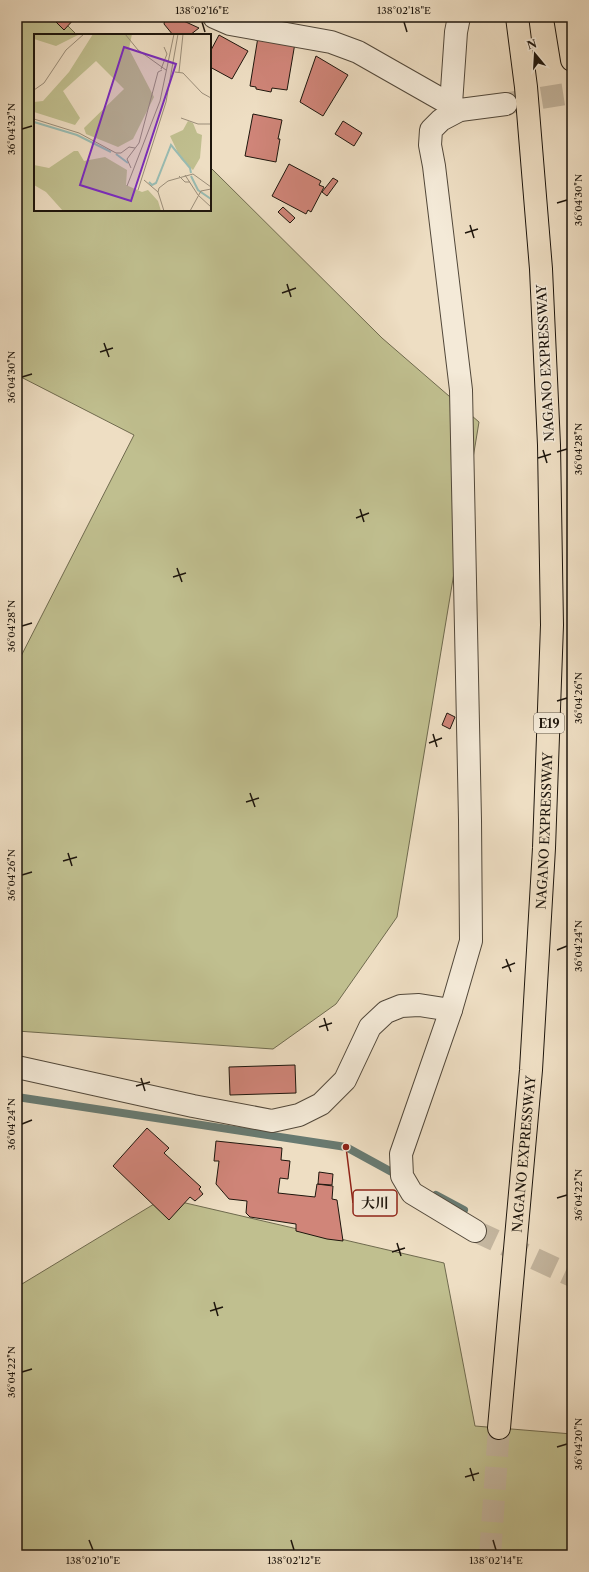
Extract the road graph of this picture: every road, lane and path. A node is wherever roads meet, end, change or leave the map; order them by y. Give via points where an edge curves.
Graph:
1 (214, 17) edge
2 (459, 17) edge
3 (517, 17) edge
4 (565, 17) edge
5 (572, 60) edge
6 (506, 104) tunnel mouth
7 (456, 107) junction
8 (451, 1010) junction
9 (17, 1066) edge
10 (475, 1231) tunnel mouth
11 (499, 1428) tunnel mouth

1 - 7 street via 230,24 331,42 358,52
2 - 7 street via 456,32
3 - 11 highway, NAGANO EXPRESSWAY / E19 via 526,87 541,269 549,445 552,625 544,848 531,1070
4 - 5 highway
6 - 7 street
7 - 8 street via 431,130 430,145 461,390 471,941
8 - 9 street via 419,1004 401,1006 386,1012 370,1027 345,1080 321,1104 299,1115 272,1121
8 - 10 street via 401,1154 402,1176 412,1193

